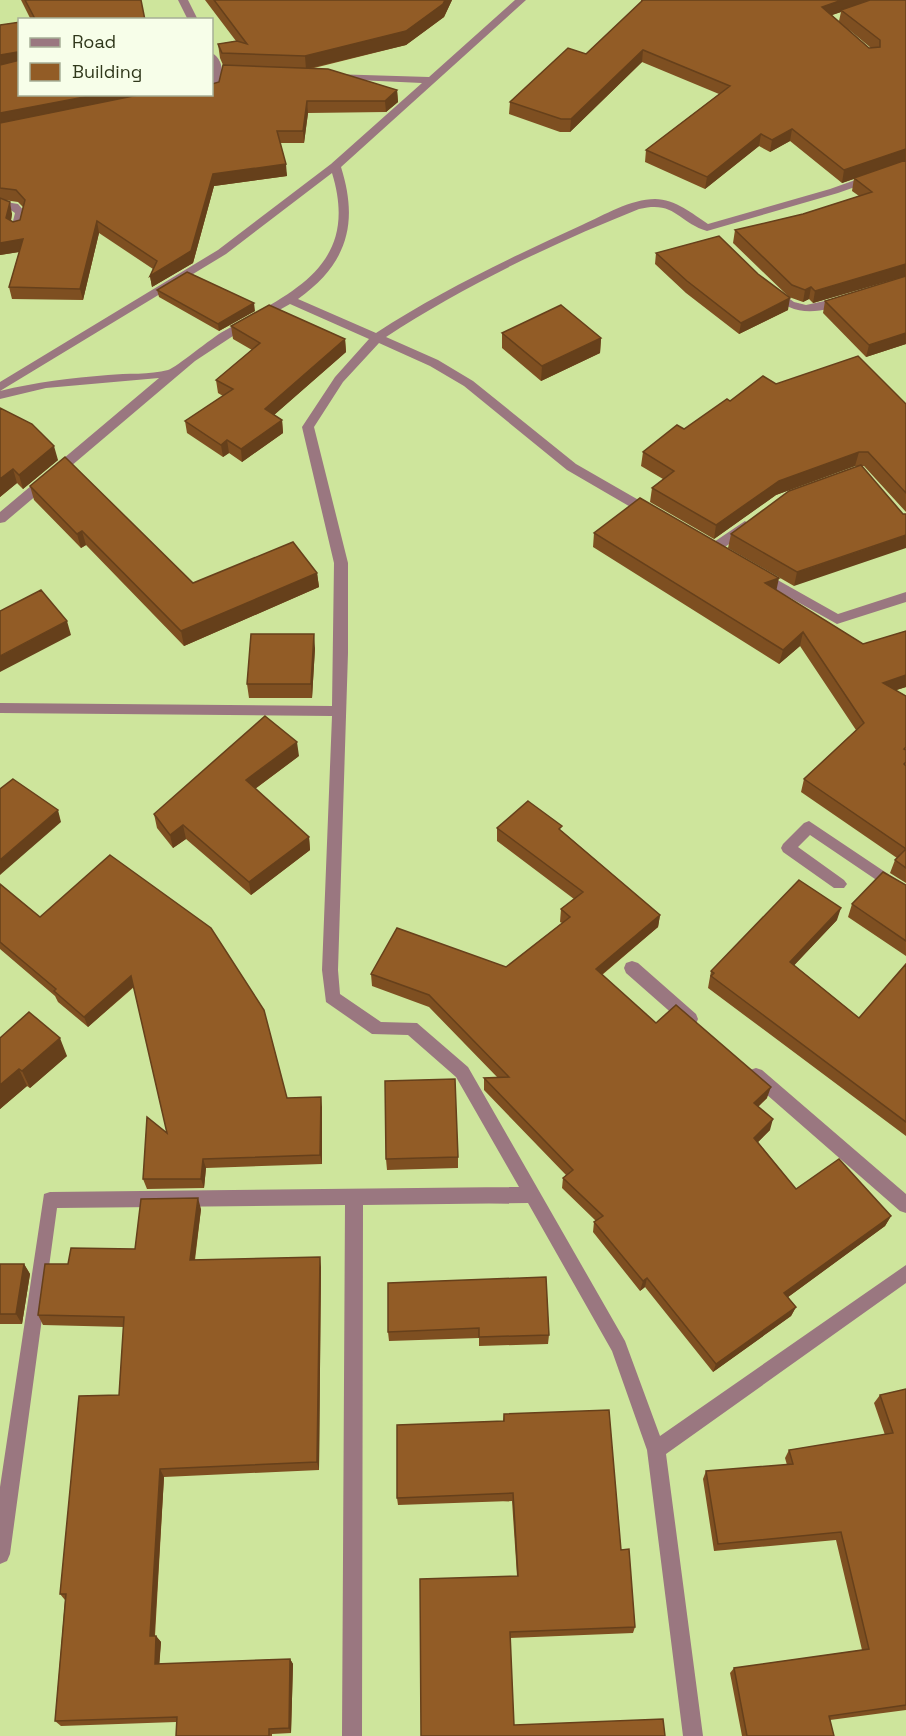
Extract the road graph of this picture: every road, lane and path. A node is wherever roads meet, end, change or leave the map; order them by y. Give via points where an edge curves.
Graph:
1 (183, 0) edge
2 (521, 0) edge
3 (192, 18) edge
4 (213, 58) edge
5 (218, 71) junction
6 (230, 71) edge
7 (325, 75) edge
8 (431, 80) junction
9 (213, 92) edge
10 (906, 165) edge
11 (335, 166) junction
12 (0, 204) edge
13 (17, 229) edge
14 (766, 285) edge
15 (852, 298) edge
16 (289, 299) junction
17 (378, 337) junction
18 (173, 373) junction
19 (0, 387) edge
20 (0, 395) edge
21 (0, 519) edge
22 (661, 519) edge
23 (752, 520) edge
24 (714, 549) edge
25 (744, 566) edge
26 (906, 597) edge
27 (0, 708) edge
28 (339, 711) junction
29 (839, 884) dead end
30 (906, 894) edge
31 (632, 968) dead end
32 (703, 1029) edge
33 (747, 1068) edge
34 (533, 1195) junction
35 (354, 1197) junction
36 (906, 1205) edge
37 (906, 1273) edge
38 (656, 1450) junction
39 (0, 1554) edge
40 (352, 1736) edge
41 (693, 1736) edge

1 - 3 street
2 - 8 street
4 - 5 street
5 - 6 street
5 - 9 street
7 - 8 street
8 - 11 street
10 - 17 street via 711,232 665,203 651,201 598,221 452,294
11 - 16 street via 345,206 331,262
11 - 19 street via 222,252
12 - 13 street via 11,205 21,213
14 - 15 street via 784,302 809,311
16 - 17 street via 315,315
16 - 18 street via 214,342
17 - 22 street via 454,374 507,410 563,460
17 - 28 street via 326,394 308,427 341,563
18 - 20 street via 46,384
18 - 21 street
23 - 24 street
25 - 26 street via 837,619
27 - 28 street
28 - 34 street via 332,997 378,1029 411,1028 462,1072
29 - 30 street via 788,848 809,827
31 - 32 street
33 - 36 street
34 - 35 street
34 - 38 street via 619,1347
35 - 39 street via 50,1200
35 - 40 street
37 - 38 street
38 - 41 street

